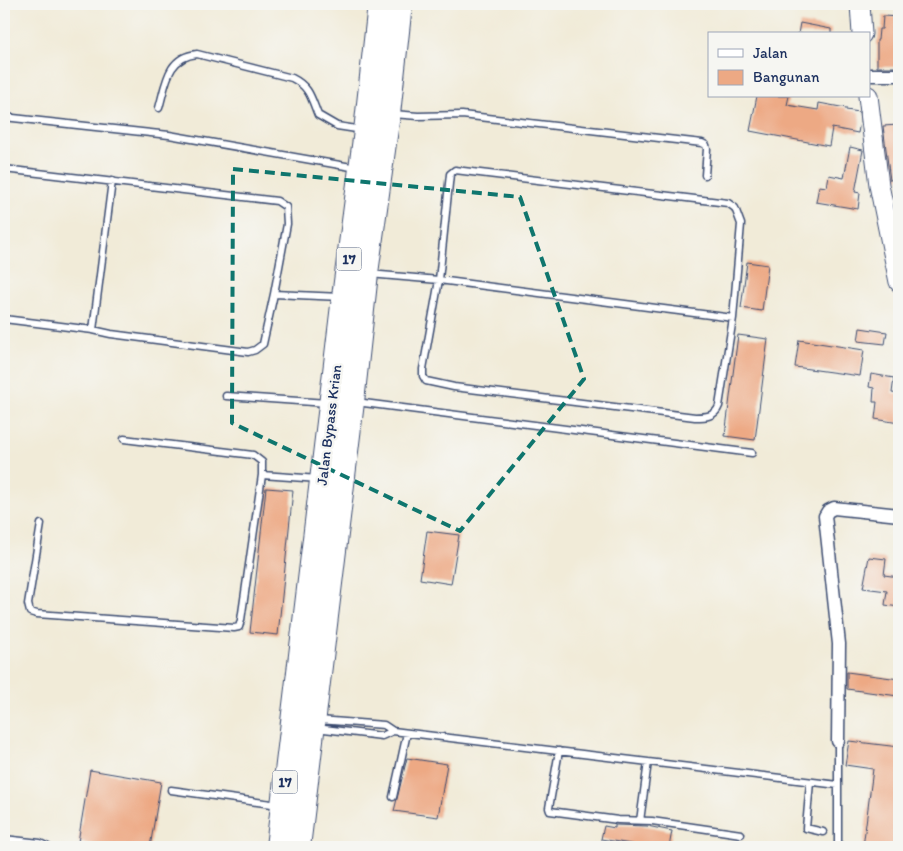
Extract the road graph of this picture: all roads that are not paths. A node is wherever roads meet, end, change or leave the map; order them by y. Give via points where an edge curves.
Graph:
1 (380, 4) edge
2 (400, 4) edge
3 (860, 4) edge
4 (862, 32) edge
5 (899, 75) edge
6 (870, 76) edge
7 (868, 98) edge
8 (159, 108) dead end
9 (388, 114) junction
10 (4, 117) edge
11 (366, 131) junction
12 (4, 169) edge
13 (361, 169) junction
14 (705, 175) dead end
15 (112, 181) junction
16 (366, 273) junction
17 (439, 280) junction
18 (899, 282) edge
19 (274, 294) junction
20 (344, 297) junction
21 (733, 318) junction
22 (4, 319) edge
23 (93, 330) junction
24 (226, 396) dead end
25 (342, 403) junction
26 (124, 439) dead end
27 (752, 452) dead end
28 (262, 475) junction
29 (323, 479) junction
30 (899, 514) edge
31 (41, 524) dead end
32 (303, 722) junction
33 (393, 731) junction
34 (407, 732) junction
35 (838, 741) joint
36 (559, 751) junction
37 (648, 762) junction
38 (810, 782) junction
39 (838, 785) junction
40 (172, 790) dead end
41 (394, 796) dead end
42 (283, 805) junction
43 (640, 821) junction
44 (823, 832) dead end
45 (741, 834) dead end
46 (4, 838) edge
47 (48, 847) edge
48 (278, 847) edge
49 (298, 847) edge
50 (838, 847) edge

1 - 11 highway, Jalan Bypass Krian / 17
2 - 9 highway, Jalan Bypass Krian / 17
3 - 4 street
5 - 6 street
7 - 18 street via 879,185
8 - 11 lane via 171,69 181,58 198,54 292,78 310,93 318,115 337,126
9 - 14 lane via 462,115 702,143 707,149
9 - 16 highway, Jalan Bypass Krian / 17
10 - 13 lane via 169,135
11 - 13 highway, Jalan Bypass Krian / 17
12 - 15 lane
13 - 20 highway, Jalan Bypass Krian / 17
15 - 19 lane via 278,201 286,207 287,224
15 - 23 lane
16 - 17 lane
16 - 25 highway, Jalan Bypass Krian / 17
17 - 21 lane
17 - 21 lane via 423,376 429,382 454,387 695,417 711,416 718,406
17 - 21 lane via 448,186 450,174 455,170 728,203 735,208 741,224
19 - 20 lane
19 - 23 lane via 263,344 248,352
20 - 25 highway, Jalan Bypass Krian / 17
22 - 23 lane
24 - 25 lane
25 - 27 lane
25 - 29 highway, Jalan Bypass Krian / 17
25 - 32 highway, Jalan Bypass Krian / 17
26 - 28 lane via 253,455 262,462
28 - 29 lane
28 - 31 lane via 241,620 234,628 30,612 28,604
29 - 32 highway, Jalan Bypass Krian / 17
30 - 35 street via 834,508 825,516 839,644
32 - 33 lane via 384,725
32 - 33 lane via 382,736
32 - 42 highway, Jalan Bypass Krian / 17
32 - 49 highway, Jalan Bypass Krian / 17
33 - 34 lane
34 - 36 lane
34 - 41 lane
35 - 39 lane
36 - 37 lane
36 - 43 lane via 550,811
37 - 38 lane
37 - 43 lane
38 - 39 lane
38 - 44 lane via 806,828
39 - 50 lane
40 - 42 lane
42 - 48 highway, Jalan Bypass Krian / 17
43 - 45 lane
46 - 47 lane via 40,842

